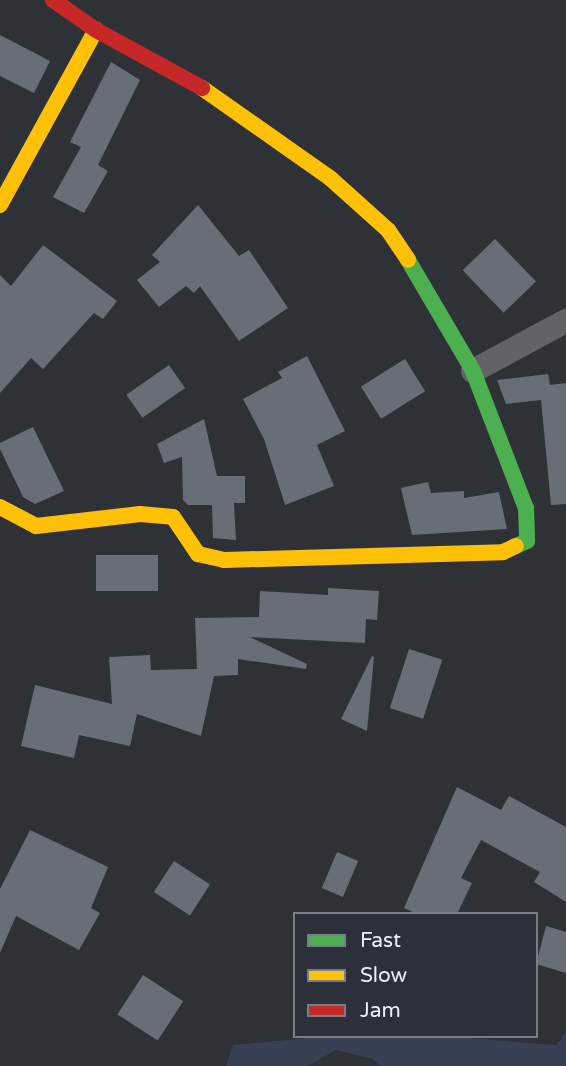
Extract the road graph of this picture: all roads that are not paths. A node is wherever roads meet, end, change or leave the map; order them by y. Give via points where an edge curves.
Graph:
1 (53, 0) edge
2 (96, 30) junction
3 (0, 205) edge
4 (566, 321) edge
5 (473, 371) junction
6 (0, 506) edge

1 - 2 street
2 - 3 street
2 - 5 street via 218,97 361,204 388,230 432,296
4 - 5 street
5 - 6 street via 526,508 527,541 514,551 224,560 198,554 173,517 140,514 36,526

